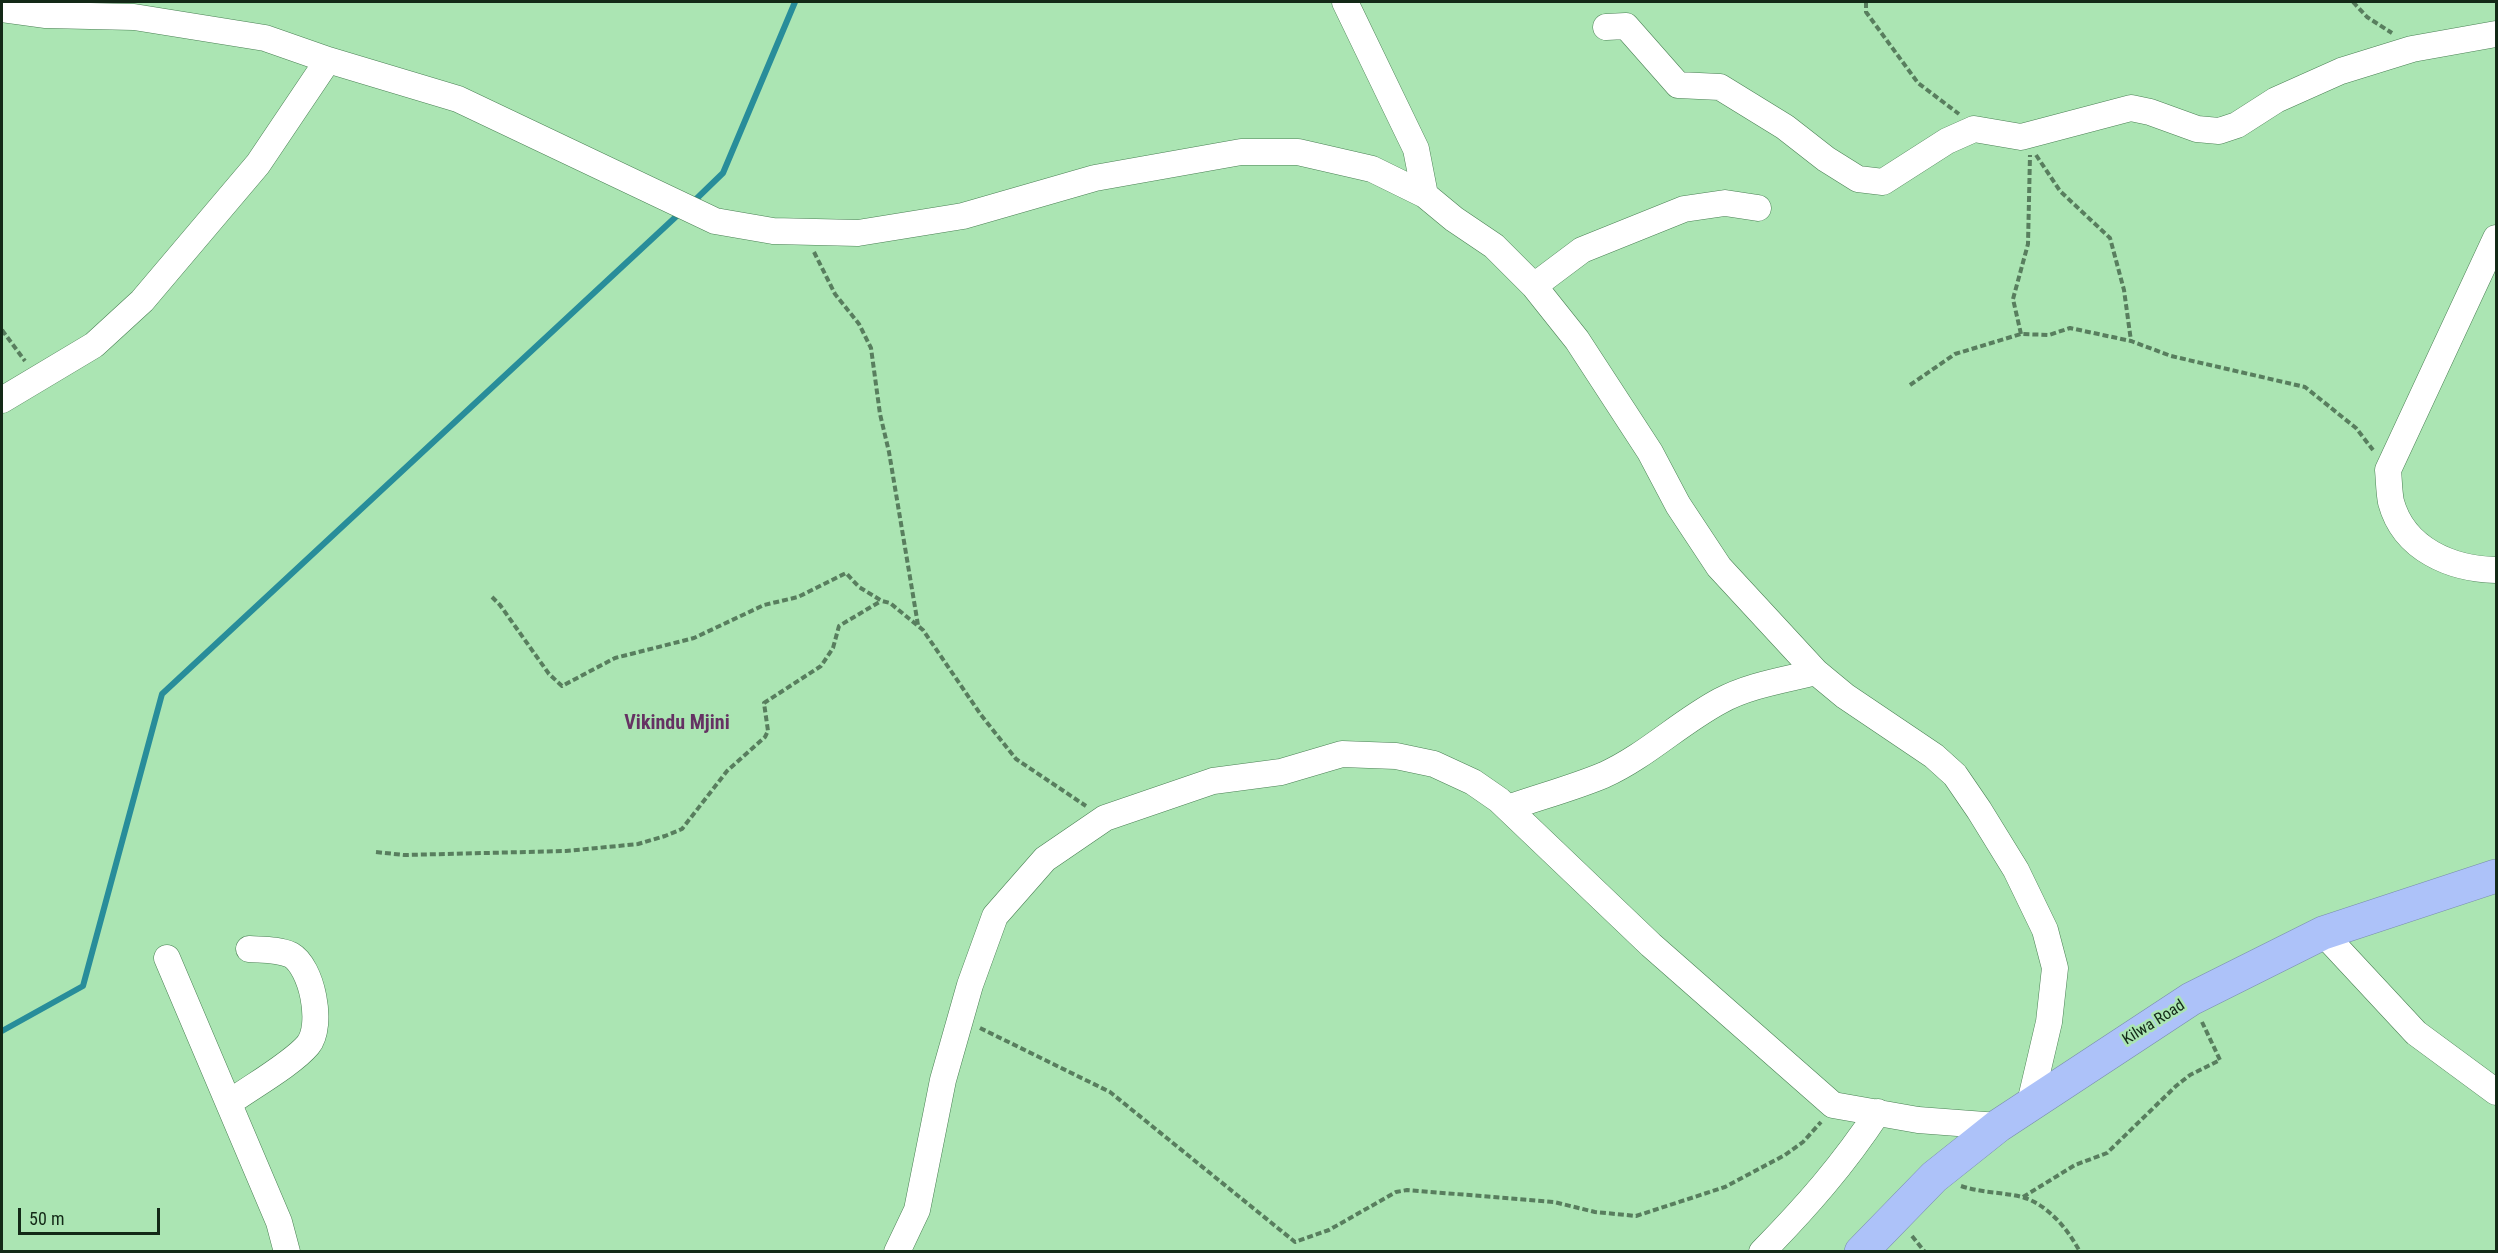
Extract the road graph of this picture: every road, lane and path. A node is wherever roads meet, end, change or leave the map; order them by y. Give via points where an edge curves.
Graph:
1 (1345, 2) edge
2 (1866, 2) edge
3 (2353, 2) edge
4 (2, 9) edge
5 (1606, 27) dead end
6 (2496, 34) edge
7 (2412, 49) junction
8 (328, 60) junction
9 (1974, 129) junction
10 (1425, 195) junction
11 (1758, 208) dead end
12 (805, 232) junction
13 (2496, 238) edge
14 (1534, 286) junction
15 (2, 330) edge
16 (2021, 334) junction
17 (2131, 341) junction
18 (38, 379) junction
19 (1910, 385) dead end
20 (2, 400) edge
21 (2388, 470) junction
22 (2496, 570) edge
23 (492, 597) dead end
24 (882, 601) junction
25 (918, 625) junction
26 (1816, 672) junction
27 (1508, 808) junction
28 (1105, 818) junction
29 (376, 852) dead end
30 (2496, 876) edge
31 (2323, 933) junction
32 (249, 949) dead end
33 (168, 958) dead end
34 (2191, 999) junction
35 (960, 1018) junction
36 (2496, 1092) edge
37 (229, 1102) junction
38 (2030, 1103) junction
39 (1833, 1105) junction
40 (1878, 1112) junction
41 (1998, 1126) junction
42 (1934, 1177) junction
43 (2023, 1197) junction
44 (287, 1251) edge
45 (897, 1251) edge
46 (1762, 1251) edge
47 (1861, 1251) edge
48 (2080, 1251) edge

1 - 10 street via 1416,149
2 - 9 path via 1866,12 1918,82
3 - 7 path via 2367,17
4 - 8 street via 46,15 134,17 265,38
5 - 9 street via 1626,26 1678,85 1720,87 1858,179 1883,182 1947,141
6 - 7 street
7 - 9 street via 2341,71 2220,131 2197,129 2131,108 2021,137
8 - 12 street via 458,99 715,221
8 - 18 street via 258,164 142,301 94,345
10 - 12 street via 1372,169 1298,153 1241,152 1095,178 963,216 858,233
10 - 14 street via 1494,246
11 - 14 street via 1725,204 1684,208 1582,250
12 - 25 path via 835,294 872,348
13 - 21 street
14 - 26 street via 1577,340 1614,396 1719,567
15 - 18 path
16 - 17 path via 2049,335 2070,328
16 - 17 path via 2013,299 2028,244 2031,147 2060,191 2110,238 2124,290
16 - 19 path via 1955,354
17 - 21 path via 2171,356 2305,387 2356,428
18 - 20 street
21 - 22 street via 2391,503 2422,550 2470,569
23 - 24 path via 562,686 615,658 694,638 764,605 798,597 844,572
24 - 25 path
24 - 29 path via 839,626 833,648 821,666 764,703 768,731 765,737 728,771 682,829 638,844 566,850 404,855
25 - 28 path via 1016,759
26 - 27 street via 1742,691 1683,722 1644,753 1603,775
26 - 38 street via 1955,775 2016,870 2044,930 2055,968 2049,1022
27 - 28 street via 1473,782 1434,764 1396,756 1342,754 1281,772 1213,781
27 - 39 street via 1651,945
28 - 35 street via 1045,859 995,916
30 - 31 highway, Kilwa Road
31 - 34 highway, Kilwa Road
31 - 36 street via 2416,1033
32 - 37 street via 293,956 308,982 316,1023 314,1035 300,1052
33 - 37 street
34 - 38 highway, Kilwa Road
34 - 43 path via 2220,1060 2176,1086 2107,1153 2075,1165
35 - 39 path via 1110,1092 1295,1242 1329,1230 1396,1192 1407,1190 1554,1202 1594,1212 1636,1216 1725,1186 1785,1155 1803,1142
35 - 45 street via 943,1080 917,1210
37 - 44 street via 279,1222
38 - 41 highway, Kilwa Road
39 - 40 street
40 - 41 street via 1918,1120
40 - 46 street via 1847,1158
41 - 42 highway, Kilwa Road
42 - 43 path via 1986,1193
42 - 47 highway, Kilwa Road
43 - 48 path via 2058,1220

